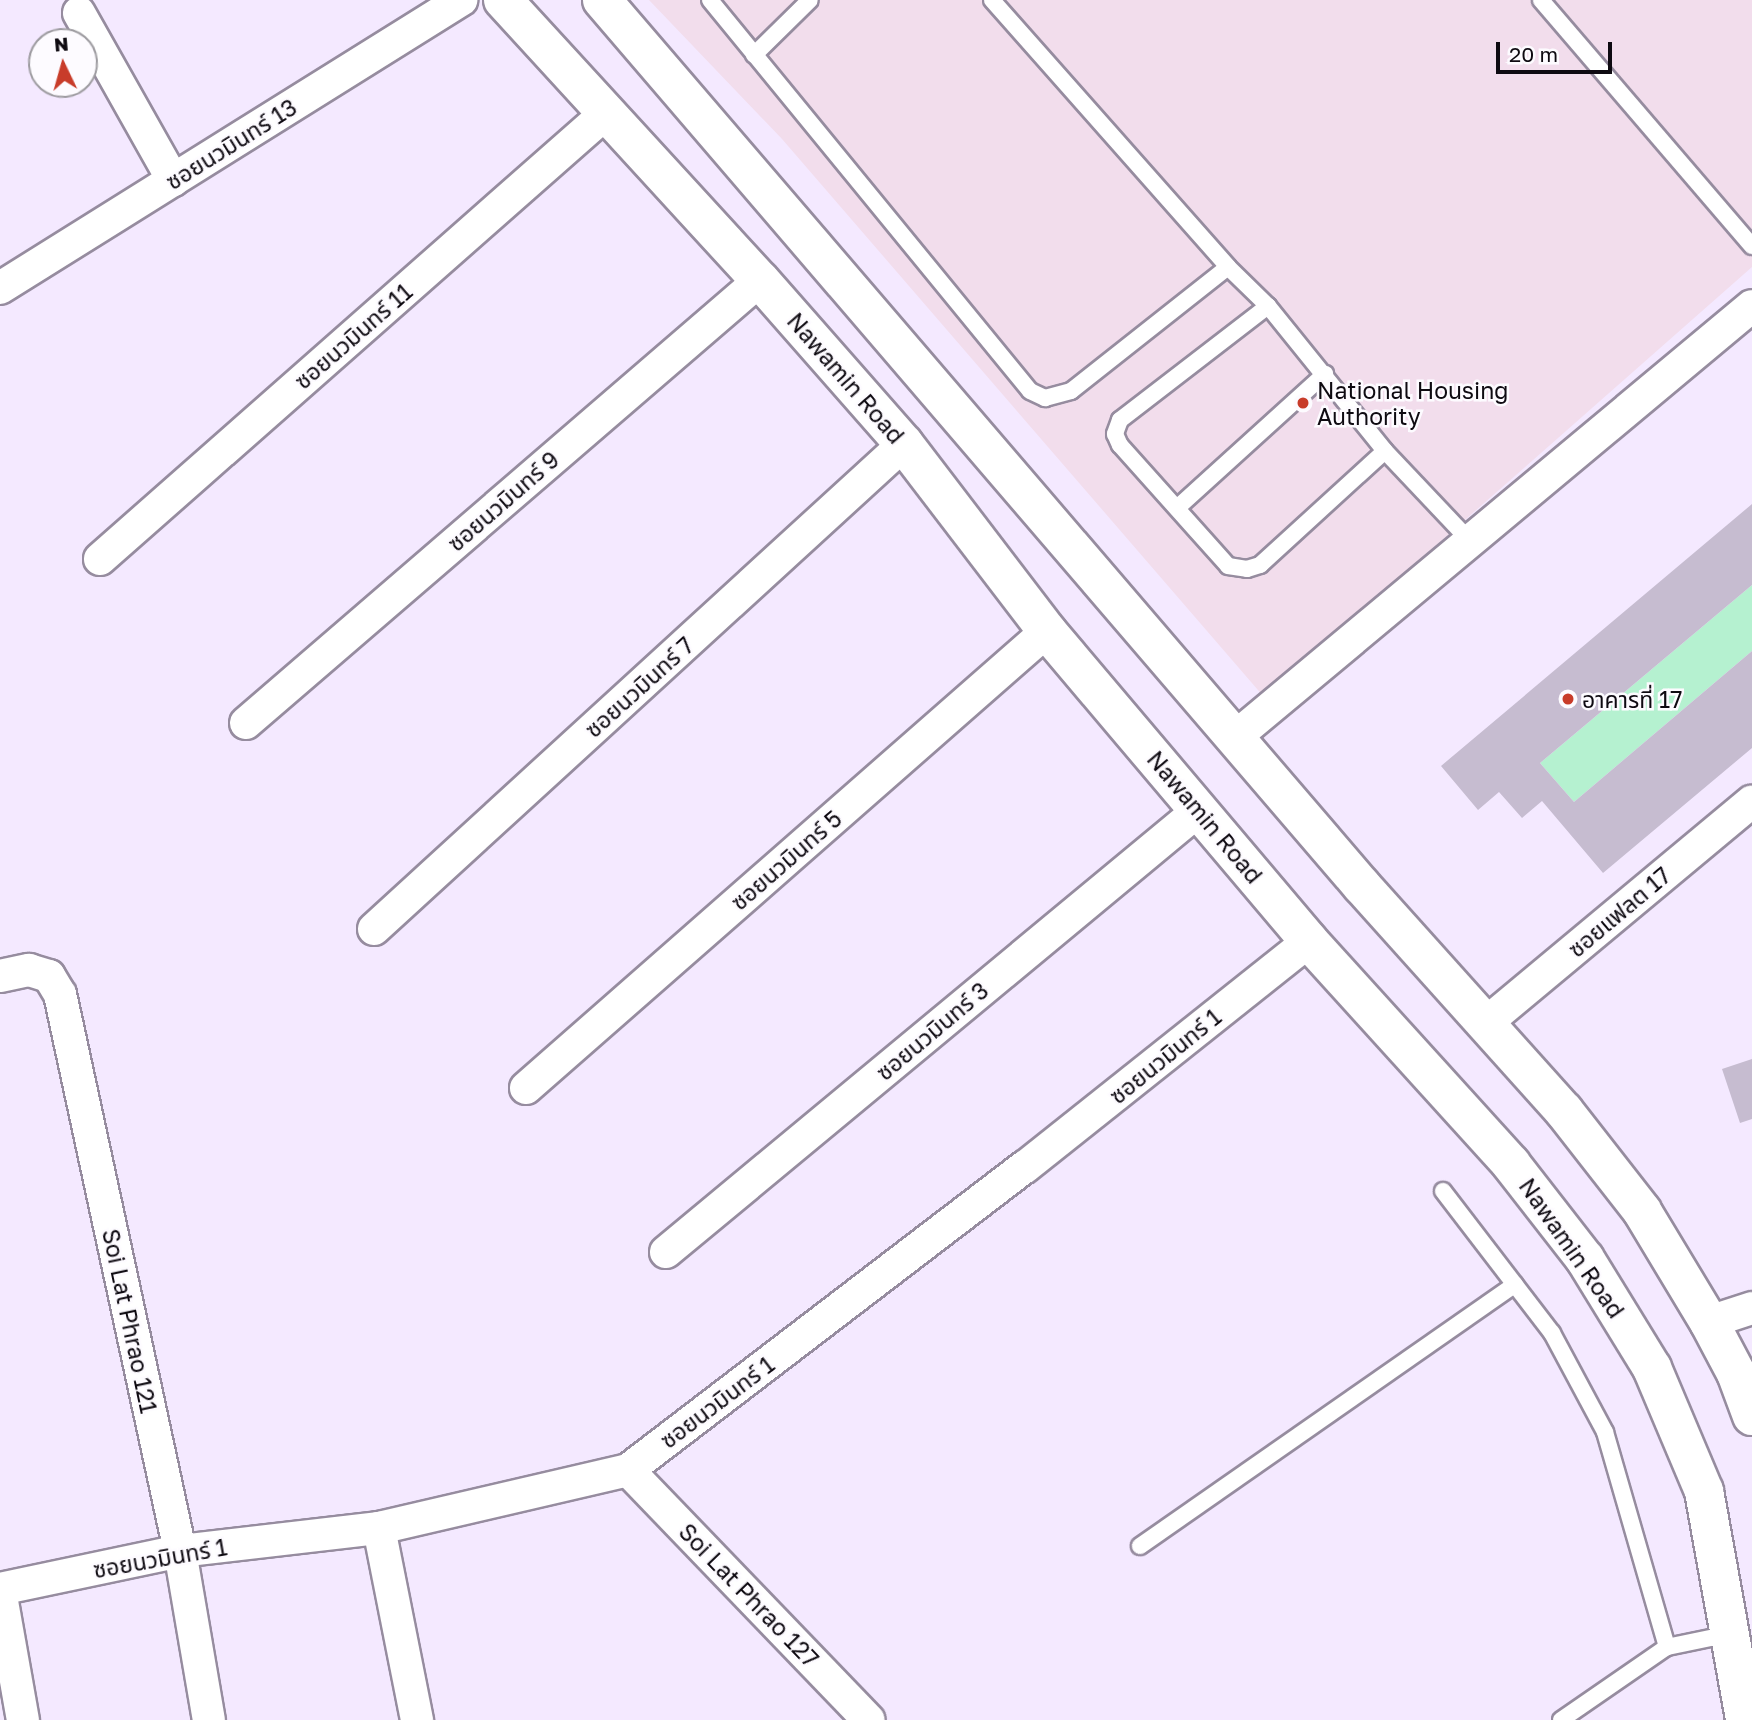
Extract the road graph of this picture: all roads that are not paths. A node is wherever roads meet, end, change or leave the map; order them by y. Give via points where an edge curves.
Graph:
1 (461, 0) edge
2 (503, 0) edge
3 (602, 0) edge
4 (710, 0) edge
5 (810, 0) edge
6 (992, 0) edge
7 (1541, 0) edge
8 (79, 13) dead end
9 (754, 55) junction
10 (606, 113) junction
11 (173, 180) junction
12 (1752, 246) edge
13 (1228, 267) junction
14 (760, 280) junction
15 (0, 288) edge
16 (1268, 306) junction
17 (1752, 306) edge
18 (1325, 374) junction
19 (904, 444) junction
20 (1385, 451) junction
21 (1177, 508) junction
22 (1471, 542) junction
23 (100, 559) dead end
24 (1047, 631) junction
25 (246, 723) dead end
26 (1234, 738) junction
27 (1752, 801) edge
28 (1199, 810) junction
29 (374, 929) dead end
30 (1309, 941) junction
31 (0, 976) edge
32 (1486, 1023) junction
33 (526, 1088) dead end
34 (1443, 1191) dead end
35 (666, 1252) dead end
36 (1515, 1284) junction
37 (1752, 1308) edge
38 (1709, 1322) junction
39 (1752, 1416) edge
40 (628, 1469) junction
41 (379, 1528) junction
42 (1140, 1546) dead end
43 (180, 1551) junction
44 (0, 1590) edge
45 (1732, 1633) junction
46 (1667, 1647) junction
47 (23, 1720) edge
48 (209, 1720) edge
49 (417, 1720) edge
50 (869, 1720) edge
51 (1561, 1720) edge
52 (1745, 1720) edge

1 - 11 street, ซอยนวมินทร์ 13
2 - 10 main road, Nawamin Road
3 - 26 main road
4 - 9 lane
5 - 9 lane
6 - 13 lane
7 - 12 lane
8 - 11 street
9 - 13 lane via 1017,378 1045,398 1071,391
10 - 14 main road, Nawamin Road
10 - 23 street, ซอยนวมินทร์ 11
11 - 15 street, ซอยนวมินทร์ 13
13 - 16 lane
14 - 19 main road, Nawamin Road
14 - 25 street, ซอยนวมินทร์ 9
16 - 18 lane
16 - 21 lane via 1120,420 1115,433 1120,445
17 - 22 street
18 - 20 lane
18 - 21 lane
19 - 24 main road, Nawamin Road
19 - 29 street, ซอยนวมินทร์ 7
20 - 21 lane via 1257,568 1228,566
20 - 22 lane
22 - 26 street
24 - 28 main road, Nawamin Road
24 - 33 street, ซอยนวมินทร์ 5
26 - 32 main road
27 - 32 street, ซอยแฟลต 17
28 - 30 main road, Nawamin Road
28 - 35 street, ซอยนวมินทร์ 3
30 - 40 street, ซอยนวมินทร์ 1 via 1026,1167
30 - 45 main road, Nawamin Road via 1511,1164 1585,1259 1652,1368 1703,1491
31 - 43 street, Soi Lat Phrao 121 via 29,970 49,976 60,994
32 - 38 main road via 1564,1111 1642,1212
34 - 36 lane
36 - 42 lane
36 - 46 lane via 1552,1333 1605,1432
37 - 38 street
38 - 39 main road
40 - 41 street, ซอยนวมินทร์ 1
40 - 50 street, Soi Lat Phrao 127
41 - 43 street, ซอยนวมินทร์ 1
41 - 49 street
43 - 44 street, ซอยนวมินทร์ 1
43 - 48 street, Soi Lat Phrao 121
44 - 47 street
45 - 46 lane
45 - 52 main road, Nawamin Road
46 - 51 lane

